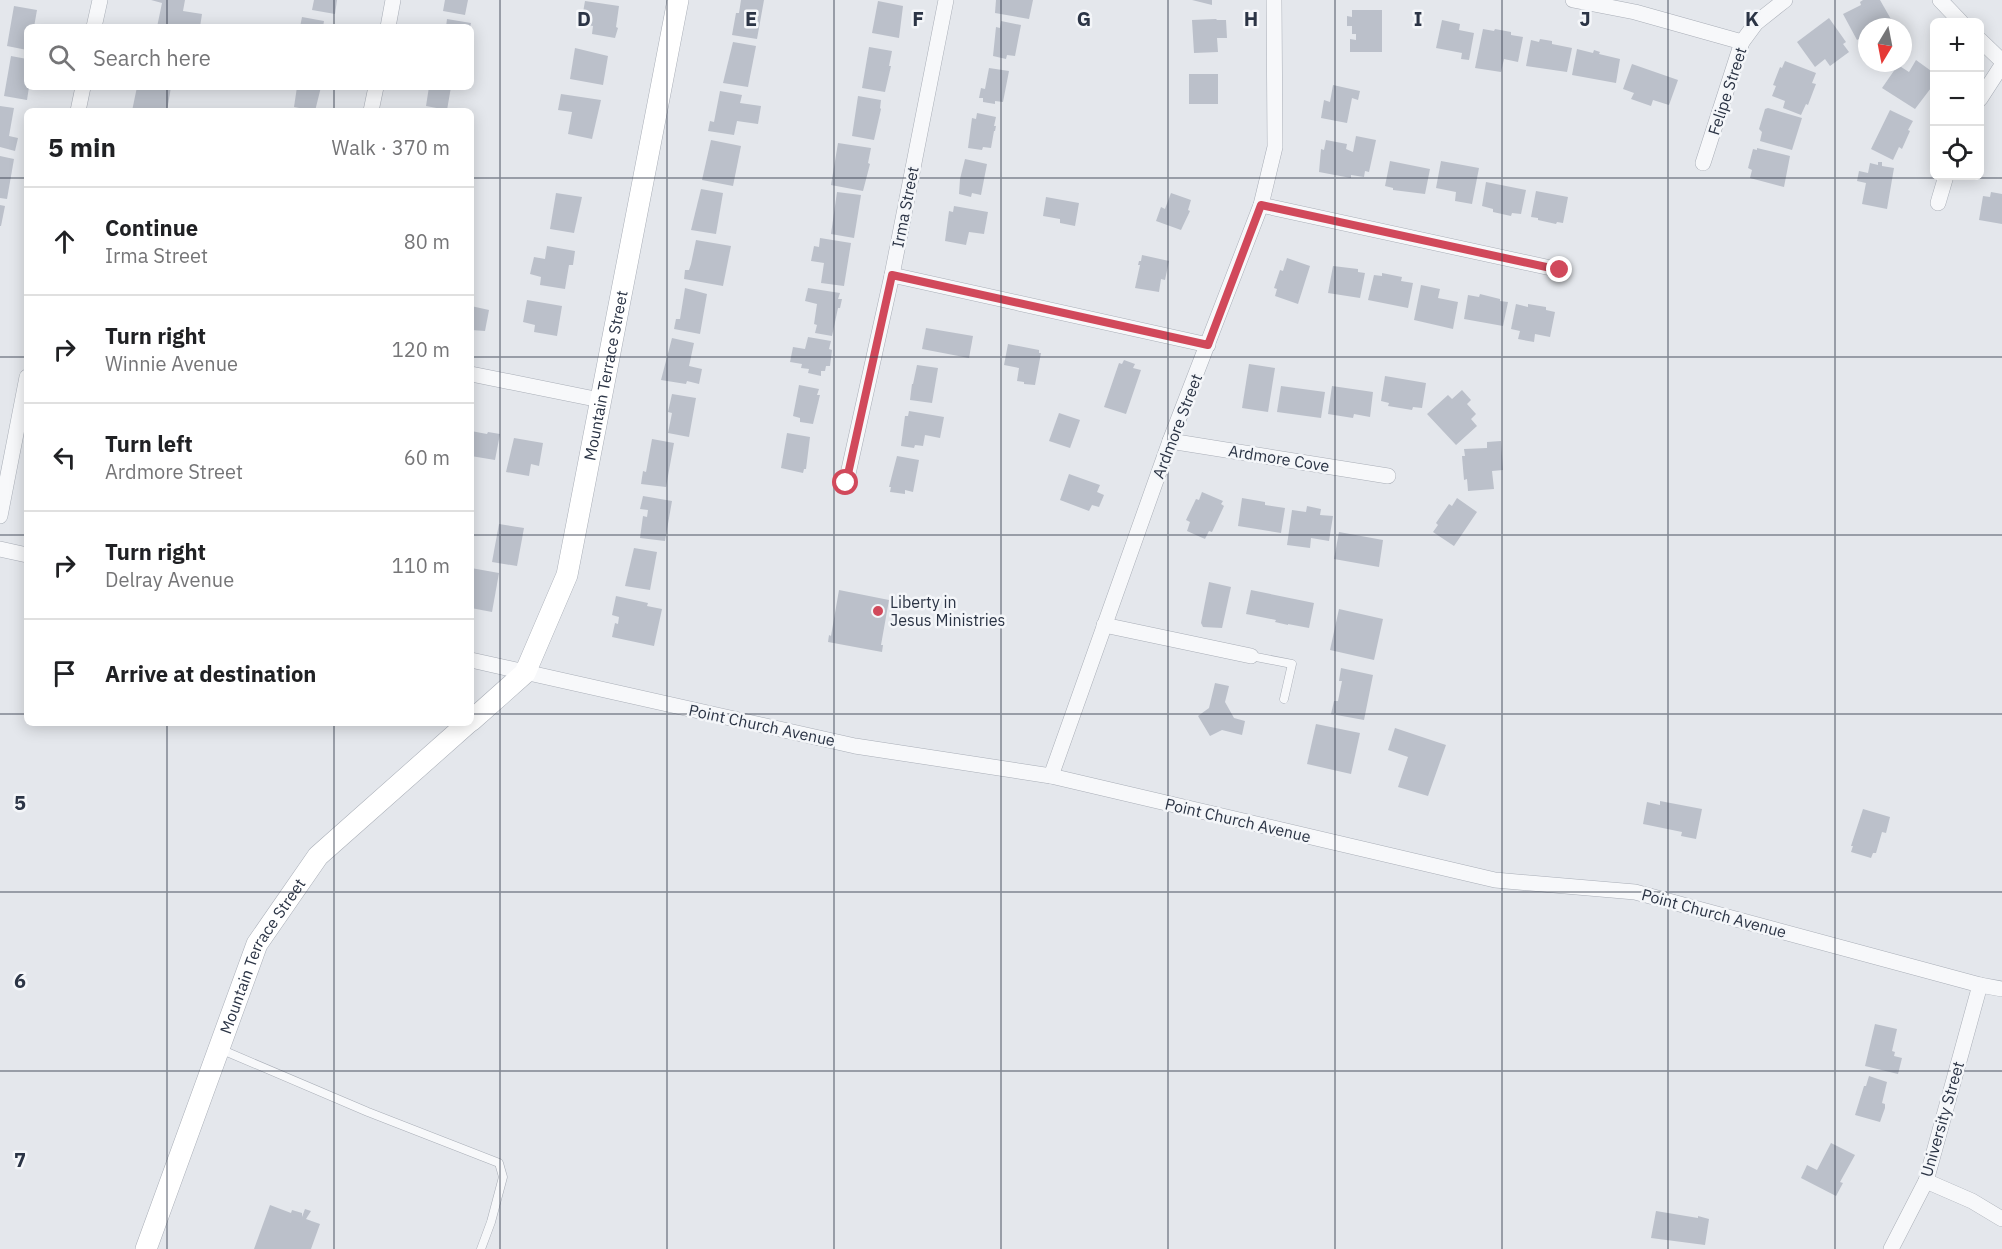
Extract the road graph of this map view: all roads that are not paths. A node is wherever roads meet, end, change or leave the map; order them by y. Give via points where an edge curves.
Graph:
1 (100, 0) edge
2 (393, 0) edge
3 (678, 0) edge
4 (946, 0) edge
5 (1274, 0) edge
6 (1573, 0) edge
7 (1785, 0) edge
8 (1940, 0) edge
9 (1957, 18) edge
10 (95, 24) edge
11 (389, 24) edge
12 (1742, 42) junction
13 (1984, 44) edge
14 (2002, 63) edge
15 (82, 90) edge
16 (375, 90) edge
17 (1984, 92) edge
18 (79, 108) edge
19 (372, 108) edge
20 (1703, 163) dead end
21 (1945, 180) edge
22 (1938, 202) dead end
23 (1261, 205) junction
24 (1560, 270) dead end
25 (892, 275) junction
26 (1208, 345) junction
27 (474, 375) edge
28 (24, 392) edge
29 (600, 400) junction
30 (1170, 441) junction
31 (1388, 476) dead end
32 (846, 483) dead end
33 (0, 516) edge
34 (0, 549) edge
35 (24, 554) edge
36 (1104, 625) junction
37 (1251, 656) joint
38 (474, 661) edge
39 (525, 673) junction
40 (1284, 699) dead end
41 (474, 718) edge
42 (465, 726) edge
43 (1051, 776) junction
44 (1980, 985) junction
45 (2002, 989) edge
46 (219, 1048) junction
47 (1926, 1181) junction
48 (2002, 1219) edge
49 (146, 1249) edge
50 (481, 1249) edge
51 (1891, 1249) edge

1 - 10 street
2 - 11 street
3 - 29 street, Mountain Terrace Street
4 - 25 street, Irma Street
5 - 23 street, Ardmore Street via 1275,147
6 - 12 street via 1635,12
7 - 12 street, Felipe Street via 1756,23
8 - 9 street
12 - 20 street, Felipe Street
13 - 14 street
14 - 17 street
15 - 18 street
16 - 19 street
21 - 22 street
23 - 24 street
23 - 26 street, Ardmore Street
25 - 26 street
25 - 32 street, Irma Street
26 - 30 street, Ardmore Street
27 - 29 street
28 - 33 street
29 - 39 street, Mountain Terrace Street via 567,575
30 - 31 street, Ardmore Cove
30 - 36 street, Ardmore Street
34 - 35 street
36 - 37 street
36 - 43 street, Ardmore Street
37 - 40 lane via 1292,664
38 - 39 street, Point Church Avenue
39 - 41 street, Mountain Terrace Street
39 - 43 street, Point Church Avenue via 855,746
42 - 46 street, Mountain Terrace Street via 318,856 257,944
43 - 44 street, Point Church Avenue via 1495,880 1635,892
44 - 45 street, Point Church Avenue
44 - 47 street, University Street
46 - 49 street, Mountain Terrace Street
46 - 50 lane via 368,1112 499,1162 503,1177
47 - 48 street
47 - 51 street, University Street

